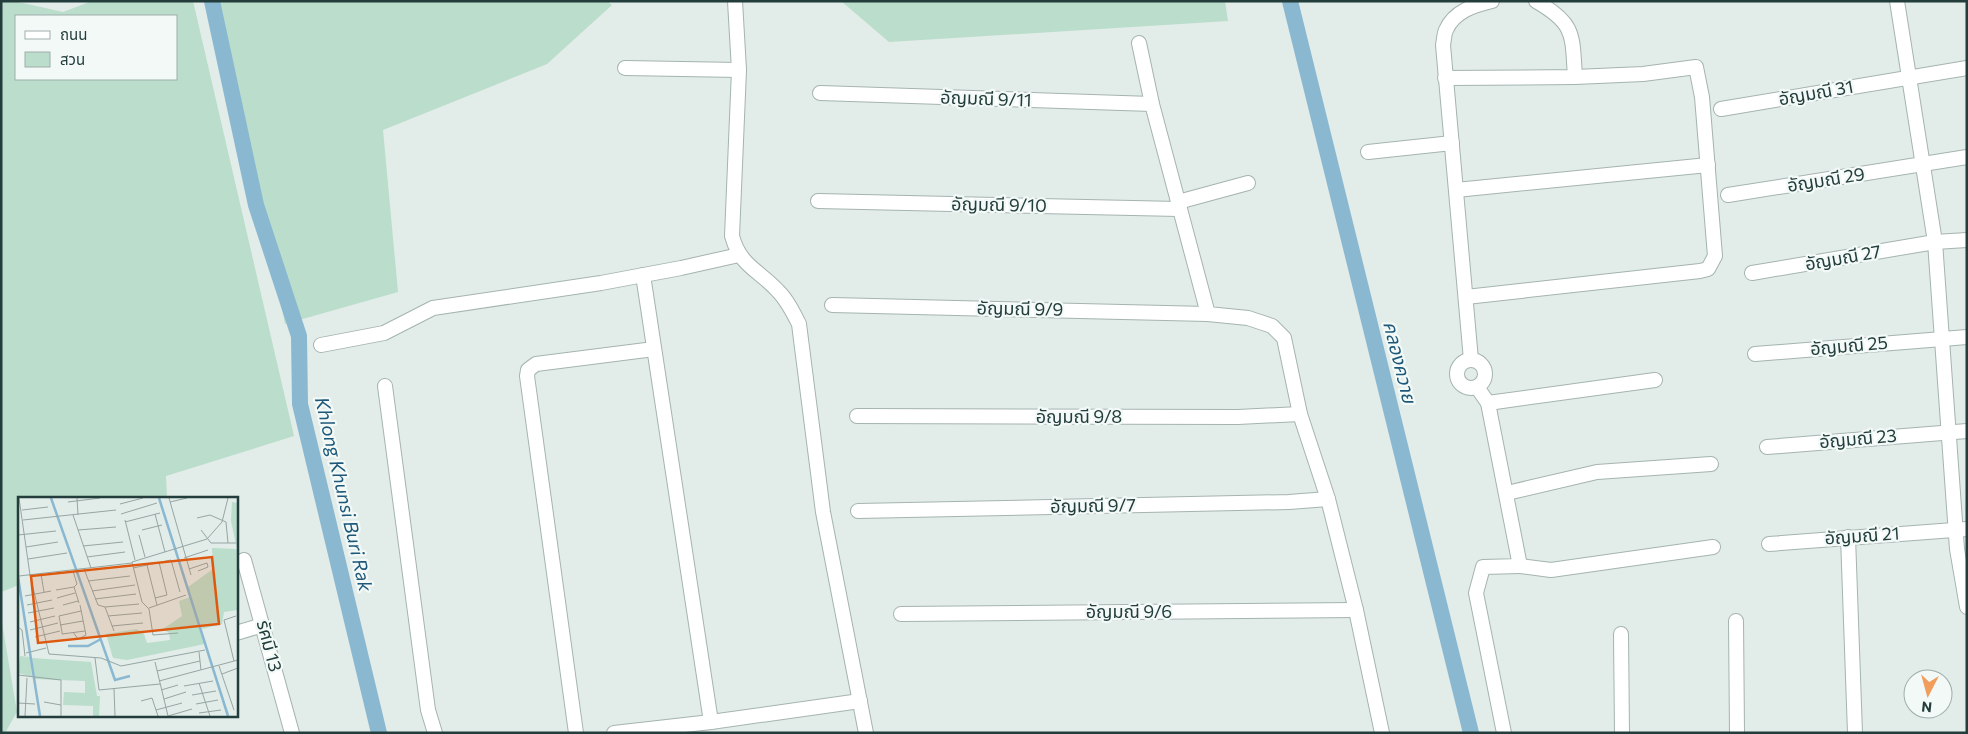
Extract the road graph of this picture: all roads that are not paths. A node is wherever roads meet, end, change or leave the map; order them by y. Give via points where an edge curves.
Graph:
1 (735, 1) edge
2 (1492, 1) edge
3 (1536, 1) edge
4 (1897, 1) edge
5 (1139, 43) dead end
6 (625, 68) dead end
7 (1967, 68) edge
8 (739, 70) junction
9 (1910, 77) junction
10 (1446, 78) junction
11 (1575, 78) junction
12 (820, 93) dead end
13 (1152, 104) junction
14 (1721, 110) dead end
15 (1452, 143) junction
16 (1368, 152) dead end
17 (1967, 157) edge
18 (1924, 164) junction
19 (1708, 165) junction
20 (1248, 183) dead end
21 (1456, 190) junction
22 (1728, 195) dead end
23 (818, 201) dead end
24 (1179, 205) junction
25 (1967, 240) edge
26 (1935, 242) junction
27 (739, 255) junction
28 (1752, 273) dead end
29 (643, 275) junction
30 (1466, 297) junction
31 (832, 305) dead end
32 (1208, 314) junction
33 (1967, 337) edge
34 (1942, 338) junction
35 (320, 345) dead end
36 (654, 349) junction
37 (1755, 354) dead end
38 (1471, 360) junction
39 (1655, 380) dead end
40 (385, 386) dead end
41 (1477, 387) junction
42 (1488, 403) junction
43 (1300, 414) junction
44 (857, 416) dead end
45 (1967, 431) edge
46 (1949, 432) junction
47 (1767, 447) dead end
48 (1711, 464) dead end
49 (1507, 493) junction
50 (1328, 499) junction
51 (858, 511) dead end
52 (1961, 529) edge
53 (1848, 537) junction
54 (1769, 544) dead end
55 (1713, 547) dead end
56 (244, 560) dead end
57 (1520, 566) junction
58 (1967, 607) edge
59 (1356, 610) junction
60 (901, 614) dead end
61 (1736, 621) dead end
62 (263, 625) junction
63 (238, 632) edge
64 (1621, 634) dead end
65 (860, 701) junction
66 (710, 722) junction
67 (292, 733) edge
68 (435, 733) edge
69 (576, 733) edge
70 (614, 733) edge
71 (866, 733) edge
72 (1382, 733) edge
73 (1504, 733) edge
74 (1622, 733) edge
75 (1737, 733) edge
76 (1855, 733) edge

1 - 8 street
2 - 10 street via 1472,6 1456,17 1446,30 1443,45
3 - 11 street via 1555,12 1568,26
4 - 9 street
5 - 13 street
6 - 8 street
7 - 9 street, อัญมณี 31
8 - 27 street via 732,236
9 - 14 street, อัญมณี 31
9 - 18 street
10 - 11 street
10 - 15 street
11 - 19 street via 1696,67
12 - 13 street, อัญมณี 9/11
13 - 24 street
15 - 16 street
15 - 21 street
17 - 18 street, อัญมณี 29
18 - 22 street, อัญมณี 29
18 - 26 street
19 - 21 street
19 - 30 street via 1715,256 1708,269
20 - 24 street, อัญมณี 9/10
21 - 30 street
23 - 24 street, อัญมณี 9/10
24 - 32 street
25 - 26 street, อัญมณี 27
26 - 28 street, อัญมณี 27
26 - 34 street
27 - 29 street
27 - 65 street via 778,291 799,324 823,512
29 - 35 street via 433,308 384,332
29 - 36 street
30 - 38 street
31 - 32 street, อัญมณี 9/9
32 - 43 street, อัญมณี 9/9 via 1248,318 1272,326 1284,338
33 - 34 street, อัญมณี 25
34 - 37 street, อัญมณี 25
34 - 46 street
36 - 66 street
36 - 69 street via 536,364 528,370
38 - 41 street via 1480,363 1485,370 1484,380
38 - 41 street via 1459,366 1457,379 1463,387
39 - 42 street
40 - 68 street via 428,710
41 - 42 street
42 - 49 street
43 - 44 street, อัญมณี 9/8 via 1238,417
43 - 50 street, อัญมณี 9/9
45 - 46 street, อัญมณี 23
46 - 47 street, อัญมณี 23
46 - 52 street
48 - 49 street via 1597,472
49 - 57 street
50 - 51 street, อัญมณี 9/7
50 - 59 street, อัญมณี 9/9
52 - 53 street, อัญมณี 21
52 - 58 street via 1957,549
53 - 54 street, อัญมณี 21
53 - 76 street
55 - 57 street via 1551,570
56 - 62 street, รัศมี 13
57 - 73 street via 1483,567 1476,594
59 - 60 street, อัญมณี 9/6
59 - 72 street, อัญมณี 9/9
61 - 75 street
62 - 63 street
62 - 67 street, รัศมี 13
64 - 74 street
65 - 66 street
65 - 71 street
66 - 70 street

